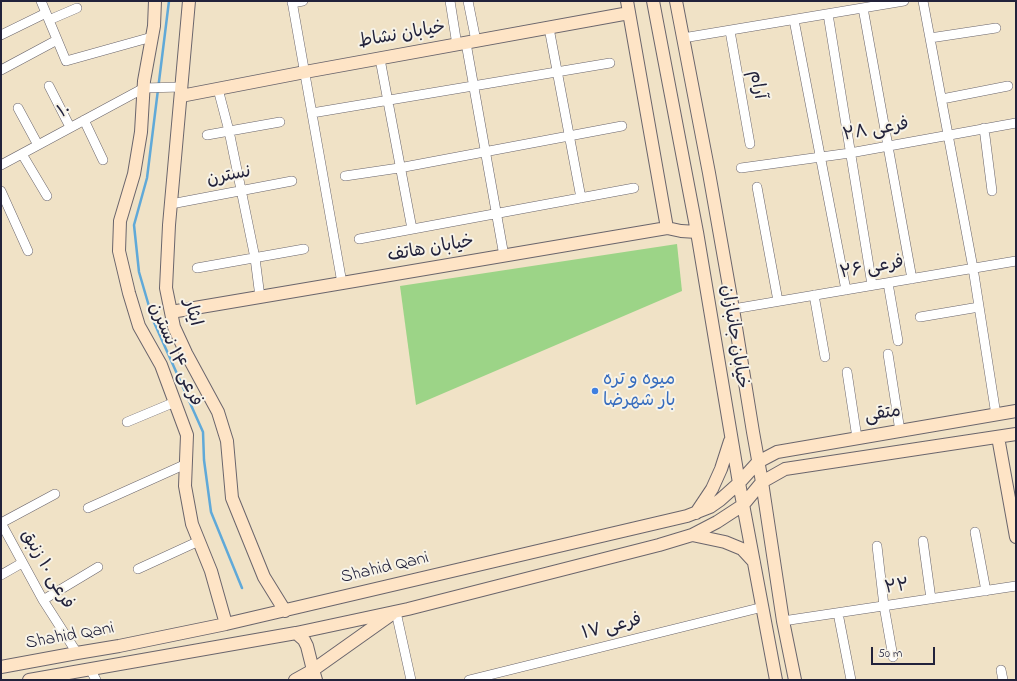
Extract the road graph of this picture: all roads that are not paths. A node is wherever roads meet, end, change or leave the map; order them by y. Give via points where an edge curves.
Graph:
1 (41, 1) edge
2 (155, 1) edge
3 (189, 1) edge
4 (304, 1) edge
5 (450, 1) edge
6 (468, 1) edge
7 (653, 1) edge
8 (676, 1) edge
9 (904, 1) edge
10 (923, 1) edge
11 (292, 2) edge
12 (628, 7) edge
13 (77, 8) dead end
14 (863, 8) junction
15 (828, 14) junction
16 (48, 17) junction
17 (794, 20) junction
18 (549, 28) junction
19 (996, 28) dead end
20 (730, 31) junction
21 (1, 35) edge
22 (152, 37) junction
23 (683, 38) junction
24 (930, 38) junction
25 (57, 40) junction
26 (466, 43) junction
27 (380, 59) junction
28 (610, 63) dead end
29 (1, 70) edge
30 (305, 72) junction
31 (558, 72) junction
32 (49, 86) dead end
33 (473, 86) junction
34 (1008, 86) dead end
35 (147, 88) junction
36 (218, 89) junction
37 (181, 92) junction
38 (942, 99) junction
39 (387, 101) junction
40 (18, 108) dead end
41 (312, 113) junction
42 (84, 120) junction
43 (280, 122) dead end
44 (1016, 123) edge
45 (622, 126) dead end
46 (70, 127) junction
47 (984, 128) junction
48 (229, 131) junction
49 (207, 135) dead end
50 (948, 135) junction
51 (568, 136) junction
52 (750, 144) dead end
53 (38, 145) junction
54 (888, 145) junction
55 (484, 151) junction
56 (850, 153) junction
57 (22, 154) junction
58 (820, 157) junction
59 (103, 160) dead end
60 (1, 165) edge
61 (400, 168) junction
62 (741, 168) dead end
63 (345, 176) dead end
64 (292, 181) dead end
65 (757, 187) dead end
66 (634, 188) dead end
67 (1, 191) edge
68 (241, 191) junction
69 (992, 191) dead end
70 (48, 196) dead end
71 (581, 198) junction
72 (4, 203) edge
73 (171, 204) junction
74 (497, 213) junction
75 (667, 228) junction
76 (412, 229) junction
77 (697, 232) junction
78 (359, 239) dead end
79 (304, 249) dead end
80 (28, 251) dead end
81 (504, 256) junction
82 (255, 258) junction
83 (1016, 261) edge
84 (197, 268) dead end
85 (973, 268) junction
86 (912, 279) junction
87 (342, 283) junction
88 (888, 283) junction
89 (872, 285) junction
90 (846, 290) junction
91 (814, 295) junction
92 (260, 297) junction
93 (778, 301) junction
94 (979, 307) junction
95 (733, 309) junction
96 (171, 312) junction
97 (920, 317) dead end
98 (898, 341) dead end
99 (888, 354) dead end
100 (826, 357) dead end
101 (847, 372) dead end
102 (176, 402) junction
103 (1016, 411) edge
104 (996, 415) junction
105 (128, 422) dead end
106 (900, 431) junction
107 (1016, 434) edge
108 (998, 437) junction
109 (731, 438) junction
110 (856, 438) junction
111 (758, 462) junction
112 (186, 464) junction
113 (762, 482) junction
114 (739, 483) junction
115 (55, 494) dead end
116 (743, 505) junction
117 (88, 508) dead end
118 (696, 513) junction
119 (1, 523) edge
120 (974, 532) dead end
121 (1016, 534) edge
122 (692, 535) junction
123 (198, 541) junction
124 (923, 541) dead end
125 (877, 546) dead end
126 (754, 562) junction
127 (22, 563) junction
128 (98, 568) dead end
129 (138, 569) dead end
130 (1, 575) edge
131 (777, 582) junction
132 (758, 584) junction
133 (1016, 586) edge
134 (986, 591) junction
135 (931, 599) junction
136 (44, 600) junction
137 (884, 606) junction
138 (763, 608) junction
139 (285, 611) junction
140 (396, 612) junction
141 (838, 613) junction
142 (783, 621) junction
143 (226, 624) junction
144 (296, 633) junction
145 (119, 646) junction
146 (78, 653) junction
147 (893, 657) dead end
148 (123, 663) junction
149 (1, 667) edge
150 (90, 669) junction
151 (1002, 670) dead end
152 (315, 675) edge
153 (29, 680) edge
154 (96, 680) edge
155 (295, 680) edge
156 (411, 680) edge
157 (469, 680) edge
158 (776, 680) edge
159 (795, 680) edge
160 (851, 680) edge
161 (1003, 680) edge

1 - 16 street
2 - 22 main road, فرعی ۱۴ نسترن
3 - 37 main road, ایثار
4 - 11 street
5 - 26 street
6 - 26 street
7 - 77 main road, خیابان جانبازان
8 - 23 main road, خیابان جانبازان
9 - 14 street
10 - 24 street
11 - 30 street
12 - 18 main road, خیابان نشاط
12 - 75 main road
13 - 16 street
14 - 15 street
14 - 54 street
15 - 17 street
15 - 56 street
16 - 21 street
16 - 25 street
17 - 20 street
17 - 58 street
18 - 26 main road, خیابان نشاط
18 - 31 street
19 - 24 street
20 - 23 street
20 - 52 street, آرام
22 - 25 street via 66,61
22 - 35 main road, فرعی ۱۴ نسترن
23 - 95 main road, خیابان جانبازان
24 - 38 street
25 - 29 street
26 - 27 main road, خیابان نشاط
26 - 33 street
27 - 30 main road, خیابان نشاط
27 - 39 street
28 - 31 street
30 - 36 main road, خیابان نشاط
30 - 41 street
31 - 33 street
31 - 51 street
32 - 46 street
33 - 39 street
33 - 55 street
34 - 38 street
35 - 37 street
35 - 42 street, ۱۰
35 - 102 main road, فرعی ۱۴ نسترن via 134,174 120,221 119,251 139,326 161,365
36 - 37 main road, خیابان نشاط
36 - 48 street
37 - 73 main road, ایثار
38 - 50 street
39 - 41 street
39 - 61 street
40 - 53 street
41 - 87 street
42 - 46 street, ۱۰
42 - 59 street
43 - 48 street
44 - 47 street, فرعی ۲۸
45 - 51 street
46 - 53 street, ۱۰
47 - 50 street, فرعی ۲۸
47 - 69 street
48 - 49 street
48 - 68 street
50 - 54 street, فرعی ۲۸
50 - 85 street
51 - 55 street
51 - 71 street
53 - 57 street, ۱۰
54 - 56 street, فرعی ۲۸
54 - 86 street
55 - 61 street
55 - 74 street
56 - 58 street, فرعی ۲۸
56 - 89 street
57 - 60 street, ۱۰
57 - 70 street
58 - 62 street, فرعی ۲۸
58 - 90 street
61 - 63 street
61 - 76 street
64 - 68 street, نسترن
65 - 93 street
66 - 71 street
67 - 72 street
68 - 73 street, نسترن
68 - 82 street
71 - 74 street
72 - 80 street
73 - 96 main road, ایثار via 166,288
74 - 76 street
74 - 81 street
75 - 77 main road, خیابان هاتف
75 - 81 main road, خیابان هاتف
76 - 78 street
77 - 109 main road, خیابان جانبازان
79 - 82 street
81 - 87 main road, خیابان هاتف
82 - 84 street
82 - 92 street
83 - 85 street, فرعی ۲۶
85 - 86 street, فرعی ۲۶
85 - 94 street
86 - 88 street, فرعی ۲۶
87 - 92 main road, خیابان هاتف
88 - 89 street, فرعی ۲۶
88 - 98 street
89 - 90 street, فرعی ۲۶
90 - 91 street, فرعی ۲۶
91 - 93 street, فرعی ۲۶
91 - 100 street
92 - 96 main road, خیابان هاتف
93 - 95 street, فرعی ۲۶
94 - 97 street
94 - 104 street
95 - 111 main road, خیابان جانبازان
96 - 139 main road, ایثار via 174,327 186,353 218,412 227,441 232,498 264,577
99 - 106 street
101 - 110 street
102 - 105 street
102 - 112 main road, فرعی ۱۴ نسترن via 187,435
103 - 104 main road, متقی
104 - 106 main road, متقی
106 - 110 main road, متقی
107 - 108 main road
108 - 113 main road via 785,469
108 - 121 main road
109 - 114 main road, خیابان جانبازان
109 - 118 main road via 712,489
110 - 111 main road, متقی via 777,452
111 - 113 main road, خیابان جانبازان
111 - 114 main road, Shahid Qani
112 - 117 street
112 - 123 main road, فرعی ۱۴ نسترن via 185,486
113 - 116 main road, Shahid Qani
113 - 131 main road, خیابان جانبازان
114 - 116 main road, خیابان جانبازان
114 - 118 main road, Shahid Qani via 710,507
115 - 119 street
116 - 122 main road, Shahid Qani
116 - 126 main road, خیابان جانبازان
118 - 139 main road, Shahid Qani
119 - 127 street, فرعی ۱۰ زنبق
120 - 134 street
122 - 126 main road via 725,542 742,549
122 - 140 main road, Shahid Qani
123 - 129 street
123 - 143 main road, فرعی ۱۴ نسترن via 211,571
124 - 135 street
125 - 137 street
126 - 132 main road, خیابان جانبازان
127 - 130 street
127 - 136 street, فرعی ۱۰ زنبق
128 - 136 street
131 - 132 main road via 767,578
131 - 142 main road, خیابان جانبازان
132 - 138 main road, خیابان جانبازان
133 - 134 street, ۲۲
134 - 135 street, ۲۲
135 - 137 street, ۲۲
136 - 146 street, فرعی ۱۰ زنبق
137 - 141 street, ۲۲
137 - 147 street
138 - 157 street, فرعی ۱۷
138 - 158 main road, خیابان جانبازان
139 - 143 main road, Shahid Qani
140 - 144 main road, Shahid Qani
140 - 152 main road
140 - 156 street
141 - 142 street, ۲۲
141 - 160 street
142 - 159 main road, خیابان جانبازان
143 - 145 main road, Shahid Qani
144 - 148 main road, Shahid Qani
144 - 152 main road via 307,646
145 - 146 main road, Shahid Qani
145 - 148 main road
146 - 149 main road, Shahid Qani
148 - 150 main road, Shahid Qani
150 - 153 main road, Shahid Qani
150 - 154 street
151 - 161 street
152 - 155 main road

